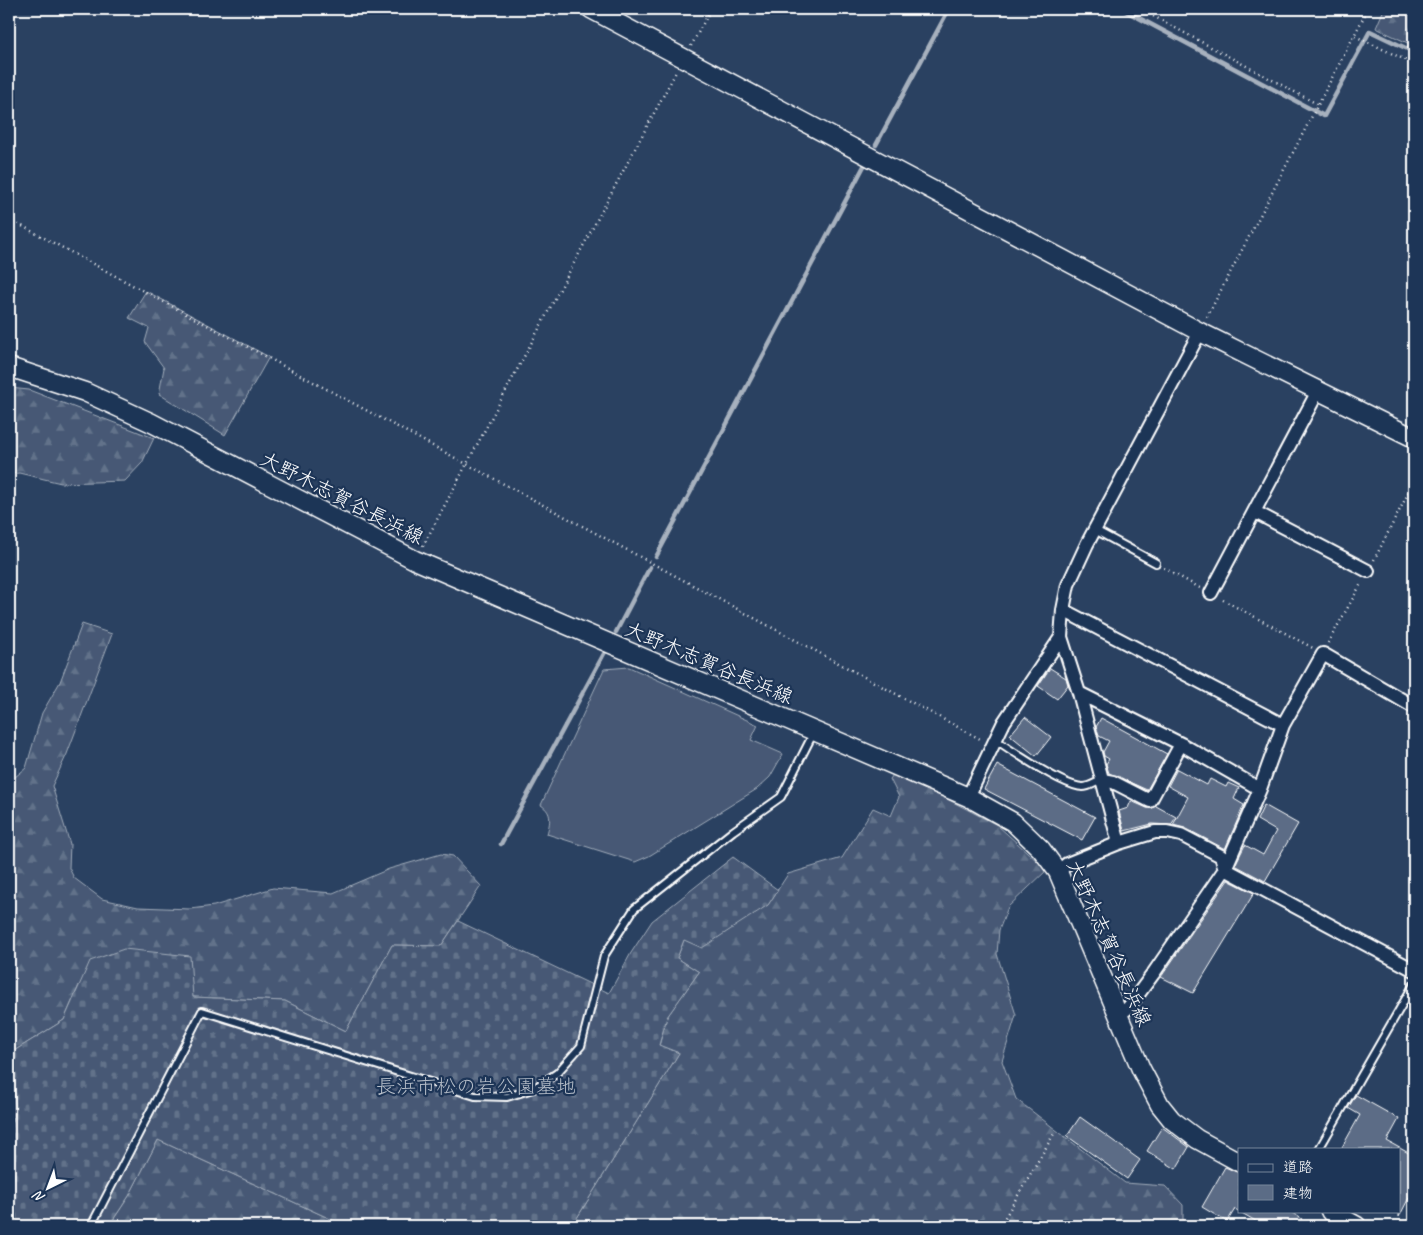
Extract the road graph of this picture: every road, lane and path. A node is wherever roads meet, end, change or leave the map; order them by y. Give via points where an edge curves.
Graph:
1 (591, 9) edge
2 (711, 9) edge
3 (1140, 9) edge
4 (1368, 10) edge
5 (1355, 36) junction
6 (684, 59) junction
7 (1414, 64) edge
8 (1318, 104) junction
9 (9, 219) edge
10 (1200, 332) junction
11 (9, 366) edge
12 (1318, 391) junction
13 (1414, 438) edge
14 (467, 464) junction
15 (1255, 512) junction
16 (1095, 530) junction
17 (414, 560) junction
18 (1156, 563) joint
19 (1368, 571) dead end
20 (1210, 594) junction
21 (1063, 610) junction
22 (1061, 637) junction
23 (1323, 654) junction
24 (1079, 693) junction
25 (1414, 707) edge
26 (1283, 725) junction
27 (814, 731) junction
28 (994, 743) junction
29 (1181, 744) junction
30 (1102, 780) junction
31 (1260, 789) junction
32 (968, 797) junction
33 (1118, 843) junction
34 (1225, 869) junction
35 (1058, 872) junction
36 (1414, 970) edge
37 (1414, 984) edge
38 (1119, 1015) junction
39 (1055, 1132) dead end
40 (1320, 1148) edge
41 (1238, 1161) edge
42 (1332, 1212) edge
43 (91, 1226) edge
44 (1000, 1226) edge
45 (1357, 1226) edge

1 - 6 main road
2 - 6 path
3 - 8 path
4 - 5 path
5 - 7 path
5 - 8 path
6 - 10 main road
6 - 14 path
8 - 10 path
9 - 14 path
10 - 12 main road
10 - 16 street
11 - 17 main road, 大野木志賀谷長浜線 via 85,392 152,423
12 - 13 main road
12 - 15 street
14 - 17 path
14 - 28 path
15 - 19 street
15 - 20 street
16 - 18 lane
16 - 21 street via 1068,585
17 - 27 main road, 大野木志賀谷長浜線
18 - 20 path
20 - 23 path
21 - 22 street
21 - 26 street
22 - 24 street
22 - 28 street via 1004,722
23 - 25 street
23 - 26 street
24 - 29 street
24 - 30 street
26 - 31 street
27 - 32 main road, 大野木志賀谷長浜線
27 - 43 lane via 781,797 634,909 604,956 582,1046 558,1073 533,1089 507,1097 475,1096 202,1011
28 - 30 lane via 1073,784 1083,787
28 - 32 street
29 - 30 street via 1150,801 1113,782
29 - 31 street
30 - 33 street
31 - 34 street
32 - 35 main road, 大野木志賀谷長浜線 via 1013,822 1041,849
33 - 34 street via 1155,832 1181,835 1221,856
33 - 35 street via 1068,864
34 - 36 street
34 - 38 street via 1153,974
35 - 38 main road, 大野木志賀谷長浜線
37 - 40 lane
38 - 41 main road, 大野木志賀谷長浜線 via 1141,1069 1172,1120 1197,1139
39 - 44 path
42 - 45 main road

